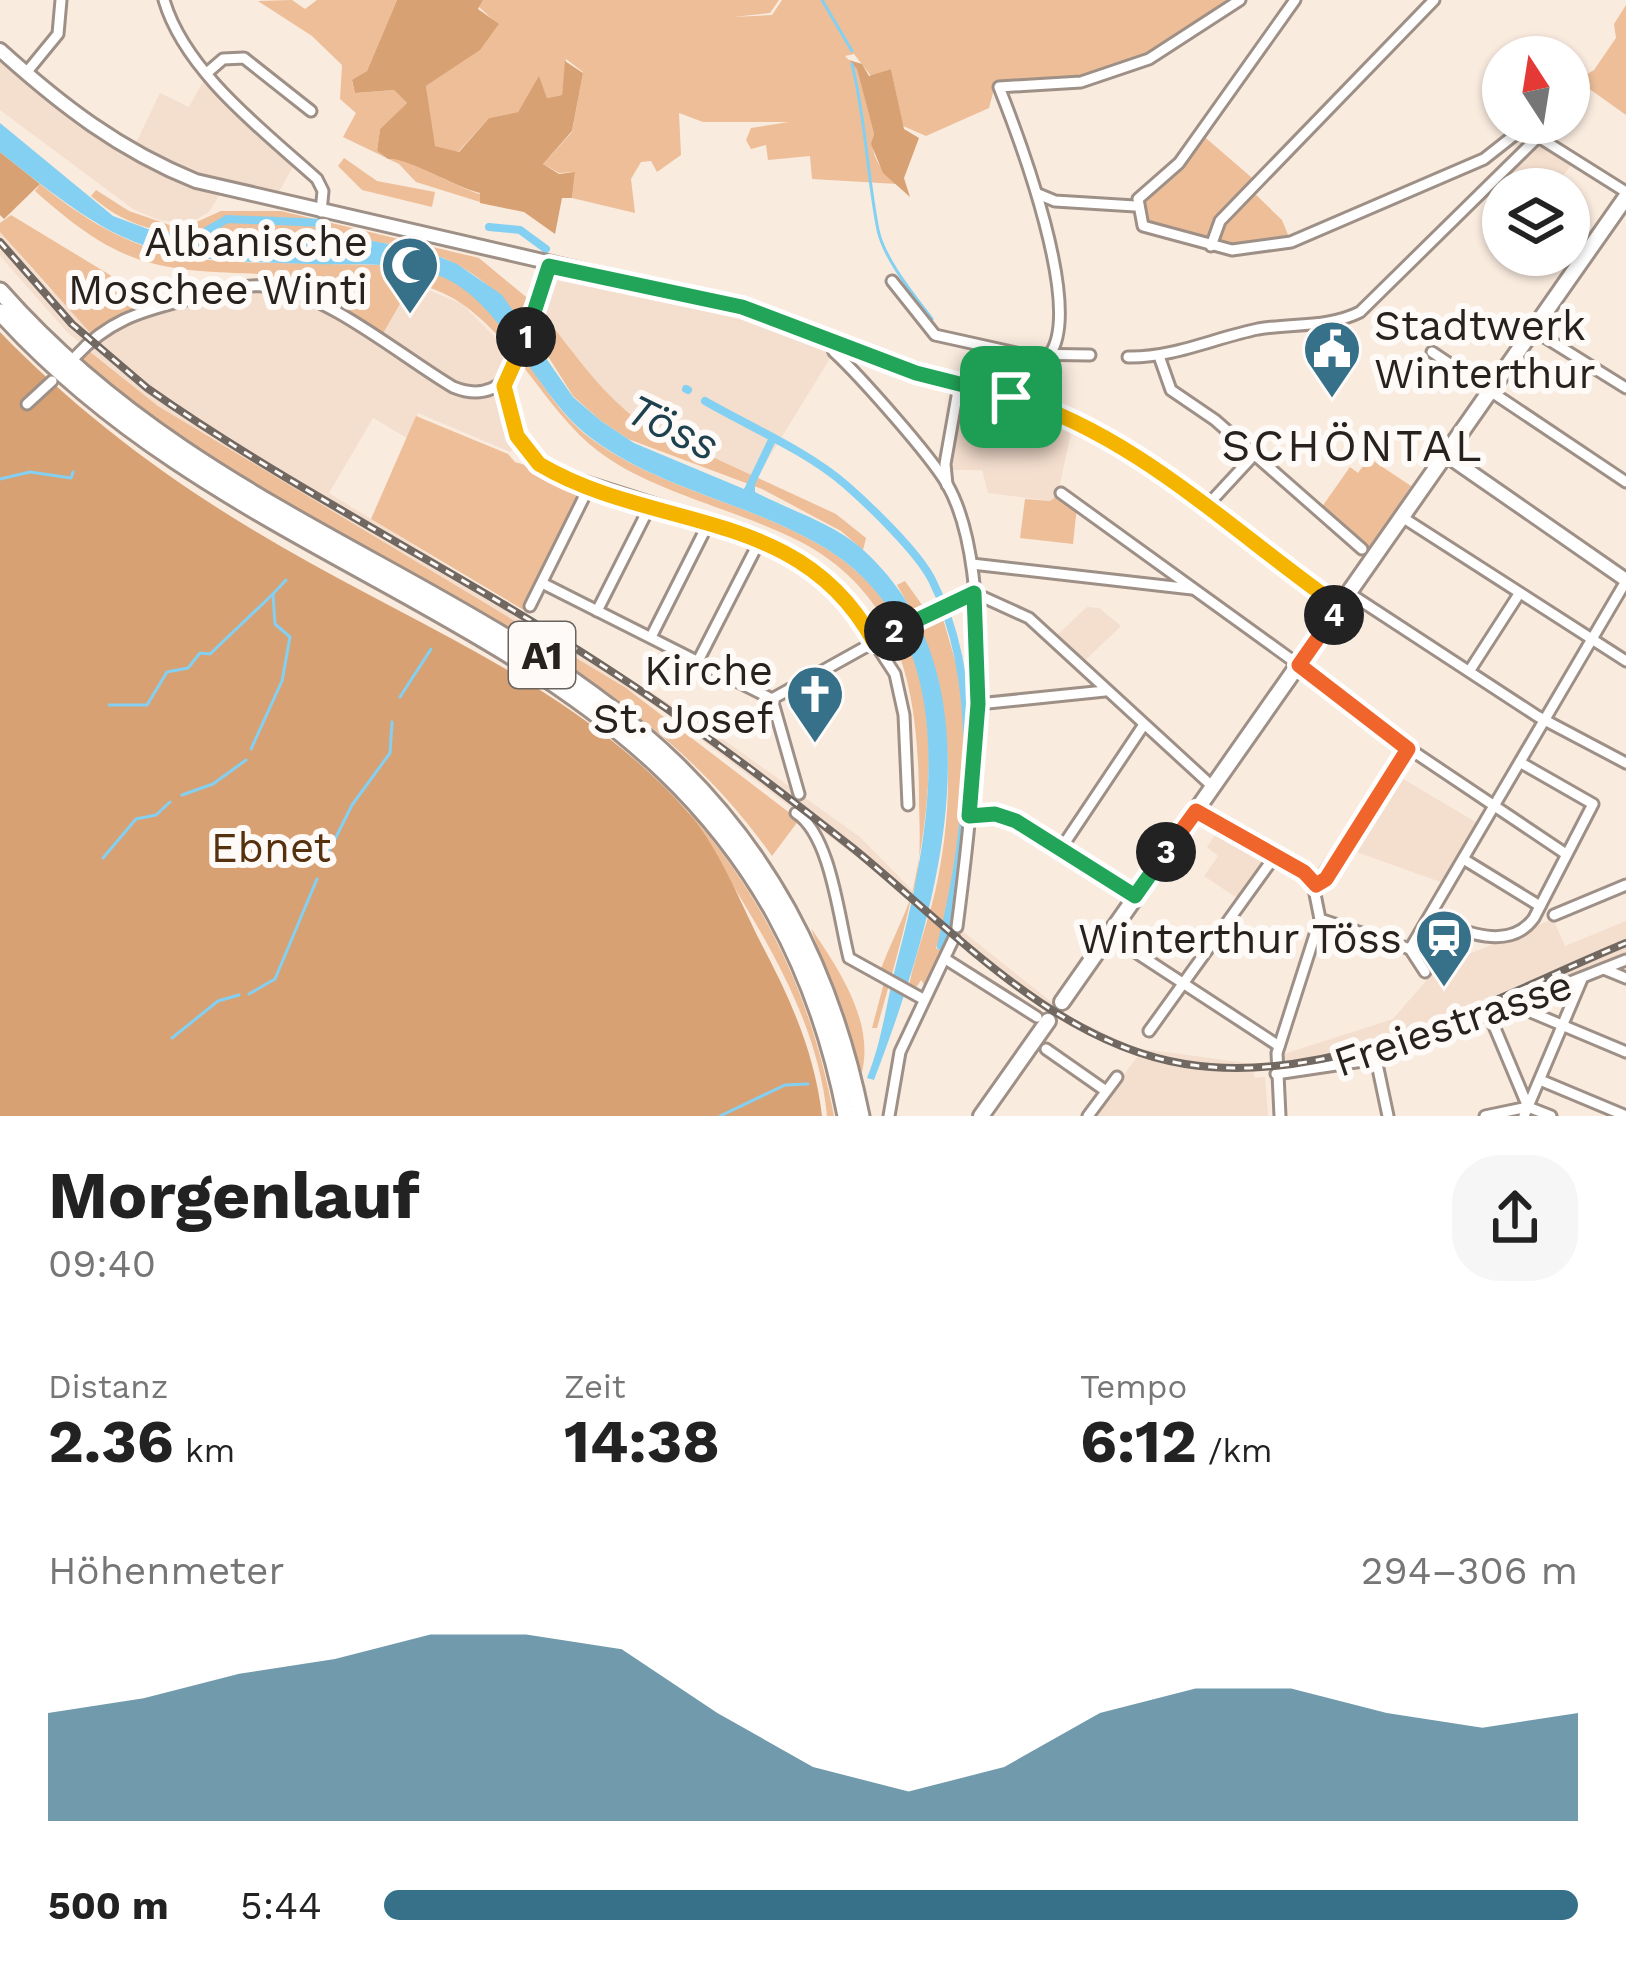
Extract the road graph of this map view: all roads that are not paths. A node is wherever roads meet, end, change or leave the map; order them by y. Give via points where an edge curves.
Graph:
1 (61, 0) edge
2 (164, 0) edge
3 (1240, 0) edge
4 (1295, 0) edge
5 (1434, 0) edge
6 (0, 50) edge
7 (26, 73) junction
8 (208, 73) junction
9 (311, 111) dead end
10 (1503, 144) edge
11 (1531, 144) edge
12 (1555, 144) edge
13 (1038, 194) junction
14 (1626, 194) edge
15 (1135, 206) junction
16 (321, 212) junction
17 (1211, 247) junction
18 (549, 266) junction
19 (892, 281) dead end
20 (0, 291) edge
21 (0, 312) edge
22 (1533, 330) junction
23 (828, 337) junction
24 (1432, 352) dead end
25 (1021, 353) junction
26 (1049, 354) junction
27 (76, 356) dead end
28 (1090, 356) dead end
29 (1159, 356) junction
30 (1128, 357) dead end
31 (52, 381) dead end
32 (959, 385) junction
33 (504, 386) junction
34 (1626, 388) edge
35 (1490, 392) junction
36 (1011, 397) junction
37 (27, 404) dead end
38 (1254, 454) junction
39 (1446, 455) junction
40 (1626, 482) edge
41 (590, 485) junction
42 (947, 485) junction
43 (1061, 493) dead end
44 (651, 504) junction
45 (1204, 509) junction
46 (1402, 517) junction
47 (709, 522) junction
48 (760, 540) junction
49 (1362, 549) dead end
50 (972, 564) junction
51 (1626, 580) edge
52 (542, 584) junction
53 (1192, 590) junction
54 (974, 593) junction
55 (1349, 593) junction
56 (1519, 594) junction
57 (530, 606) dead end
58 (1340, 607) junction
59 (597, 611) junction
60 (651, 638) junction
61 (878, 640) junction
62 (1591, 642) junction
63 (698, 661) junction
64 (1626, 661) edge
65 (1299, 665) junction
66 (1470, 670) junction
67 (1105, 691) junction
68 (772, 699) junction
69 (978, 704) junction
70 (1546, 722) junction
71 (1143, 726) junction
72 (1408, 749) junction
73 (1522, 764) junction
74 (1626, 764) edge
75 (1213, 787) junction
76 (799, 794) dead end
77 (908, 805) dead end
78 (1495, 810) junction
79 (1196, 811) junction
80 (796, 813) dead end
81 (969, 816) junction
82 (1062, 848) junction
83 (1566, 854) junction
84 (1275, 856) junction
85 (1465, 860) junction
86 (1316, 885) junction
87 (1626, 885) edge
88 (1131, 893) junction
89 (1540, 906) junction
90 (1554, 915) dead end
91 (1320, 919) junction
92 (1429, 919) junction
93 (1120, 942) dead end
94 (1410, 950) junction
95 (947, 960) junction
96 (1626, 960) edge
97 (1452, 964) dead end
98 (1604, 969) junction
99 (1425, 972) dead end
100 (1626, 978) edge
101 (1582, 979) junction
102 (1182, 986) junction
103 (919, 997) junction
104 (1062, 1002) dead end
105 (1514, 1005) junction
106 (1489, 1014) junction
107 (1042, 1019) joint
108 (1563, 1027) junction
109 (1149, 1031) dead end
110 (1279, 1046) junction
111 (1046, 1049) dead end
112 (1626, 1052) edge
113 (1376, 1059) junction
114 (1276, 1074) junction
115 (1117, 1076) dead end
116 (1540, 1080) junction
117 (1106, 1091) junction
118 (845, 1112) edge
119 (1526, 1112) edge
120 (861, 1116) edge
121 (889, 1116) edge
122 (981, 1116) edge
123 (1088, 1116) edge
124 (1280, 1116) edge
125 (1388, 1116) edge
126 (1485, 1116) edge
127 (1551, 1116) edge
128 (1626, 1116) edge

1 - 7 street via 58,34
2 - 8 street
3 - 13 street via 1149,59 1081,82 999,86
4 - 15 street via 1179,163
5 - 17 street via 1220,221
6 - 7 main road
7 - 16 main road via 85,123 157,164
8 - 9 street via 223,59 244,58
8 - 16 street via 317,179
10 - 17 street via 1291,242
11 - 29 street via 1360,312
12 - 14 street
13 - 15 street
13 - 26 street via 1062,326
14 - 22 main road
15 - 17 street via 1143,226
16 - 18 main road
18 - 23 main road via 742,307
18 - 33 street
19 - 25 street via 934,335
20 - 120 highway, A1 via 73,366 166,441 530,647 671,757 736,832 790,916 831,1006
21 - 118 highway, A1 via 78,390 158,452 522,659 647,753 713,825 778,922 818,1011
22 - 34 street
22 - 35 main road
23 - 32 main road
23 - 42 street
24 - 35 street
25 - 26 street
25 - 36 street
26 - 28 street
27 - 33 street via 139,312 234,288 274,287 304,296 453,387 481,394
29 - 30 street
29 - 38 street via 1171,391
31 - 37 street
32 - 36 main road
32 - 42 street
33 - 41 street via 526,452
35 - 39 main road
35 - 40 street
36 - 45 main road via 1120,444
38 - 45 street
38 - 49 street
39 - 46 main road
39 - 51 main road
41 - 44 street
41 - 52 street
42 - 50 street
43 - 53 street
44 - 47 street
44 - 59 street
45 - 58 main road
46 - 55 main road
46 - 56 street
47 - 48 street
47 - 60 street
48 - 61 street via 814,569
48 - 63 street
50 - 53 street
50 - 54 street
51 - 62 street
52 - 57 street
52 - 59 street
53 - 65 street
54 - 61 street
54 - 67 street via 1029,618
54 - 69 street
55 - 58 main road
55 - 66 street
56 - 62 street
56 - 66 street
58 - 65 main road
59 - 60 street
60 - 63 street
61 - 68 street
61 - 77 street via 898,682
62 - 64 street
62 - 70 street
63 - 68 street
65 - 72 street
65 - 75 main road
66 - 70 street
67 - 69 street
67 - 71 street
68 - 76 street
69 - 81 street
70 - 73 street
70 - 74 street
71 - 75 street
71 - 82 street
72 - 78 street
72 - 86 street
73 - 78 street
73 - 83 street via 1593,804
75 - 79 main road
78 - 83 street
78 - 85 street
79 - 84 street
79 - 88 main road
80 - 103 street via 809,824 840,904 849,958
81 - 82 street via 995,814
81 - 95 street
82 - 88 street
83 - 89 street
84 - 86 street
84 - 102 street
85 - 89 street
85 - 92 street
86 - 91 street
87 - 90 street
88 - 104 main road
89 - 92 street via 1527,927 1499,938
91 - 94 street
91 - 110 street
92 - 94 street
93 - 102 street
94 - 97 street
94 - 99 street
95 - 103 street
95 - 107 street
96 - 98 street, Freiestrasse
98 - 100 street
98 - 101 street, Freiestrasse
101 - 105 street, Freiestrasse
101 - 108 street
102 - 109 street
102 - 110 street
103 - 121 street
105 - 106 street, Freiestrasse
105 - 108 street
106 - 113 street, Freiestrasse
106 - 119 street
107 - 122 main road
108 - 112 street
108 - 116 street
110 - 114 street
111 - 117 street
113 - 114 street, Freiestrasse
113 - 125 street
114 - 124 street
115 - 117 street
116 - 119 street
116 - 128 street
117 - 123 street
119 - 126 street
119 - 127 street

